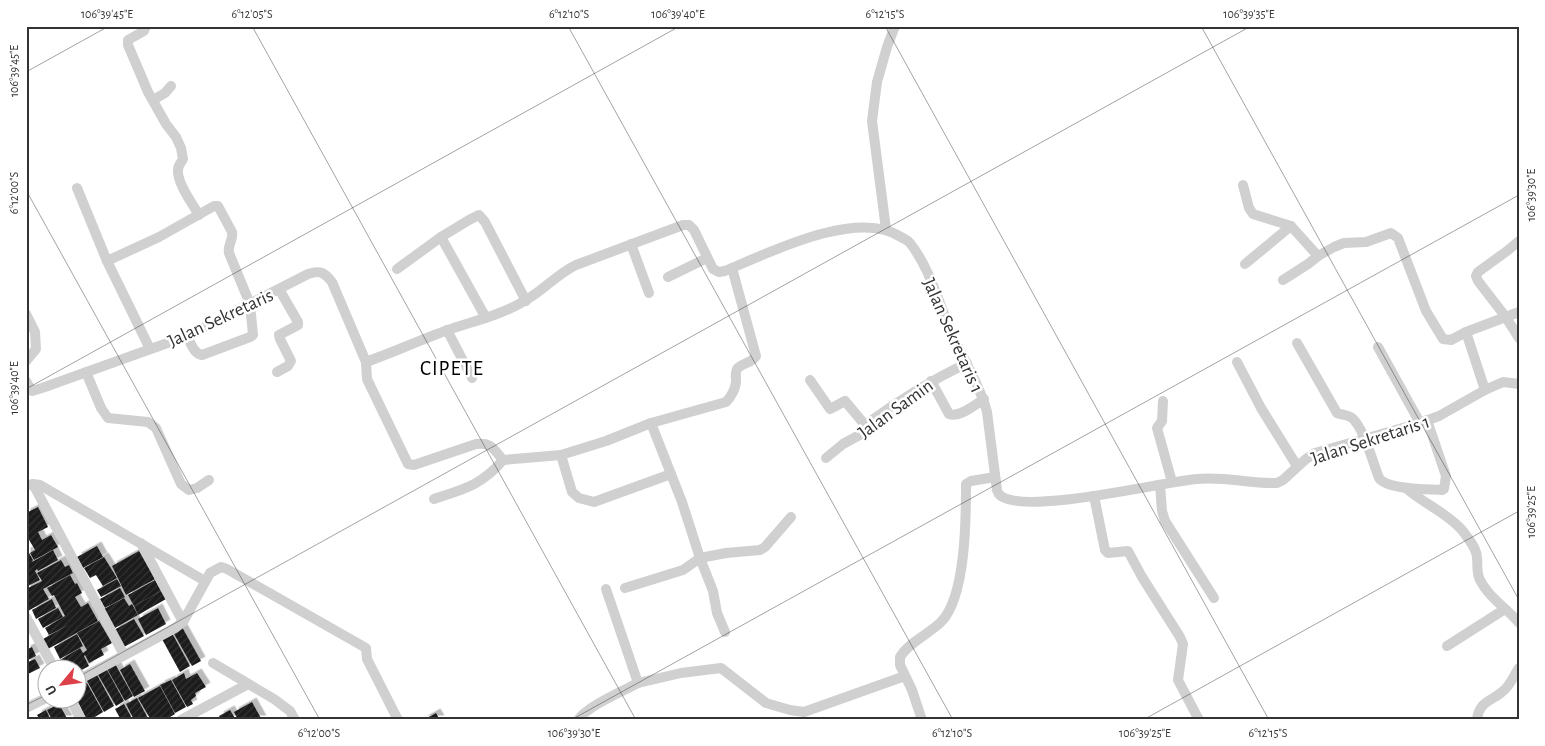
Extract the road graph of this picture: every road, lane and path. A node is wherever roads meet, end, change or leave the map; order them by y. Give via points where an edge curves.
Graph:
1 (146, 26) edge
2 (895, 26) edge
3 (171, 86) dead end
4 (153, 100) junction
5 (1243, 186) dead end
6 (77, 188) dead end
7 (199, 215) junction
8 (1291, 226) junction
9 (886, 229) junction
10 (441, 238) junction
11 (1519, 241) edge
12 (632, 244) junction
13 (1318, 256) junction
14 (707, 258) junction
15 (107, 261) junction
16 (1244, 264) dead end
17 (732, 268) junction
18 (397, 269) dead end
19 (668, 277) dead end
20 (1283, 280) dead end
21 (279, 289) junction
22 (649, 292) dead end
23 (526, 300) junction
24 (250, 304) junction
25 (1519, 312) edge
26 (26, 314) edge
27 (1505, 316) junction
28 (486, 318) junction
29 (447, 330) junction
30 (1466, 332) junction
31 (187, 336) junction
32 (1519, 338) edge
33 (1296, 343) dead end
34 (1378, 347) dead end
35 (150, 349) junction
36 (26, 361) edge
37 (366, 362) junction
38 (1237, 362) dead end
39 (967, 363) junction
40 (86, 372) junction
41 (276, 372) dead end
42 (472, 378) dead end
43 (810, 380) dead end
44 (26, 381) edge
45 (931, 381) junction
46 (1519, 384) edge
47 (1485, 390) junction
48 (29, 391) edge
49 (984, 400) junction
50 (1162, 401) dead end
51 (1424, 421) junction
52 (651, 424) junction
53 (865, 425) junction
54 (1364, 439) junction
55 (561, 455) junction
56 (826, 458) dead end
57 (503, 460) junction
58 (1297, 466) junction
59 (671, 474) junction
60 (995, 477) junction
61 (209, 480) dead end
62 (1172, 482) junction
63 (30, 485) edge
64 (1160, 485) junction
65 (1406, 488) junction
66 (1094, 496) junction
67 (434, 499) dead end
68 (790, 516) dead end
69 (140, 542) junction
70 (700, 558) junction
71 (205, 581) junction
72 (624, 588) dead end
73 (606, 589) dead end
74 (1214, 598) dead end
75 (1505, 609) junction
76 (26, 617) edge
77 (182, 622) junction
78 (1519, 623) edge
79 (725, 632) dead end
80 (1447, 646) dead end
81 (124, 655) junction
82 (49, 658) edge
83 (213, 663) dead end
84 (1519, 668) edge
85 (88, 675) edge
86 (906, 676) junction
87 (638, 683) junction
88 (248, 684) junction
89 (38, 702) edge
90 (26, 708) edge
91 (75, 708) edge
92 (82, 720) edge
93 (181, 720) edge
94 (295, 720) edge
95 (398, 720) edge
96 (578, 720) edge
97 (922, 720) edge
98 (1199, 720) edge
99 (1477, 720) edge

1 - 4 street via 144,31 128,40 128,44
2 - 9 street via 877,82 872,121
3 - 4 street
4 - 7 street via 181,148 183,159 178,173
5 - 8 street via 1253,214
6 - 15 street
7 - 15 street
7 - 24 street via 218,206 233,235 228,250
8 - 13 street
8 - 16 street
9 - 17 street, Jalan Sekretaris 1 via 834,231 792,242
9 - 39 street, Jalan Sekretaris 1 via 909,242
10 - 18 street
10 - 23 street via 479,215
10 - 28 street
11 - 27 street via 1476,276
12 - 14 street via 690,225
12 - 22 street
12 - 23 street via 576,264
13 - 20 street
13 - 30 street via 1344,243 1366,242 1393,233 1398,238 1426,311 1440,335 1451,340
14 - 17 street via 716,271
14 - 19 street
15 - 35 street
17 - 52 street via 756,352 754,360 737,369 737,384 726,402
21 - 24 street, Jalan Sekretaris
21 - 37 street, Jalan Sekretaris via 316,271 328,276
21 - 41 street via 298,325 280,335 291,361
23 - 28 street
24 - 31 street, Jalan Sekretaris
24 - 31 street via 252,337 199,355
25 - 27 street
26 - 36 street via 35,332 36,349
27 - 30 street
27 - 32 street
28 - 29 street
29 - 37 street
29 - 42 street
30 - 47 street
31 - 35 street, Jalan Sekretaris
33 - 54 street via 1337,413 1350,416
34 - 51 street
35 - 40 street, Jalan Sekretaris
37 - 57 street, Jalan Sekretaris via 367,379 408,464 414,465 486,443
38 - 58 street via 1260,408
39 - 45 street, Jalan Samin
39 - 49 street, Jalan Sekretaris 1
40 - 48 street, Jalan Sekretaris
40 - 61 street via 108,418 148,422 156,428 181,484 189,490
43 - 53 street via 830,409 845,401
44 - 48 street, Jalan Sekretaris
45 - 49 street via 949,414 958,414
45 - 53 street, Jalan Samin
46 - 47 street, Jalan Sekretaris 1 via 1503,382
47 - 51 street, Jalan Sekretaris 1
49 - 60 street, Jalan Sekretaris 1
50 - 62 street via 1162,421 1157,428
51 - 54 street, Jalan Sekretaris 1
51 - 65 street via 1446,476 1444,489
52 - 55 street
52 - 59 street
53 - 56 street, Jalan Samin via 865,432
54 - 58 street, Jalan Sekretaris 1 via 1315,454
54 - 65 street via 1380,480
55 - 57 street
55 - 59 street via 572,492 579,498 594,502
57 - 67 street via 483,480
58 - 62 street, Jalan Sekretaris 1 via 1278,483 1199,478
59 - 70 street
60 - 66 street, Jalan Sekretaris 1 via 999,494 1007,499 1054,501
60 - 86 street via 966,484 965,544 952,606 942,621 901,654 900,665
62 - 64 street, Jalan Sekretaris 1
63 - 69 street via 40,486
63 - 81 street
64 - 66 street, Jalan Sekretaris 1
64 - 74 street via 1165,522
65 - 75 street via 1462,530 1476,552 1480,580
66 - 98 street via 1104,550 1108,553 1128,551 1183,644 1178,680
68 - 70 street via 760,550
69 - 71 street
69 - 77 street
70 - 72 street via 684,570
70 - 79 street
71 - 77 street
71 - 95 street via 215,570 228,569 366,648 367,659
73 - 87 street
75 - 78 street
75 - 80 street
76 - 82 street
77 - 81 street
81 - 85 street
83 - 88 street
84 - 99 street via 1502,692 1483,704
86 - 87 street via 804,712 766,703 721,668 681,672
86 - 97 street
87 - 96 street via 592,708
88 - 93 street
88 - 94 street via 290,711
89 - 90 street
91 - 92 street

